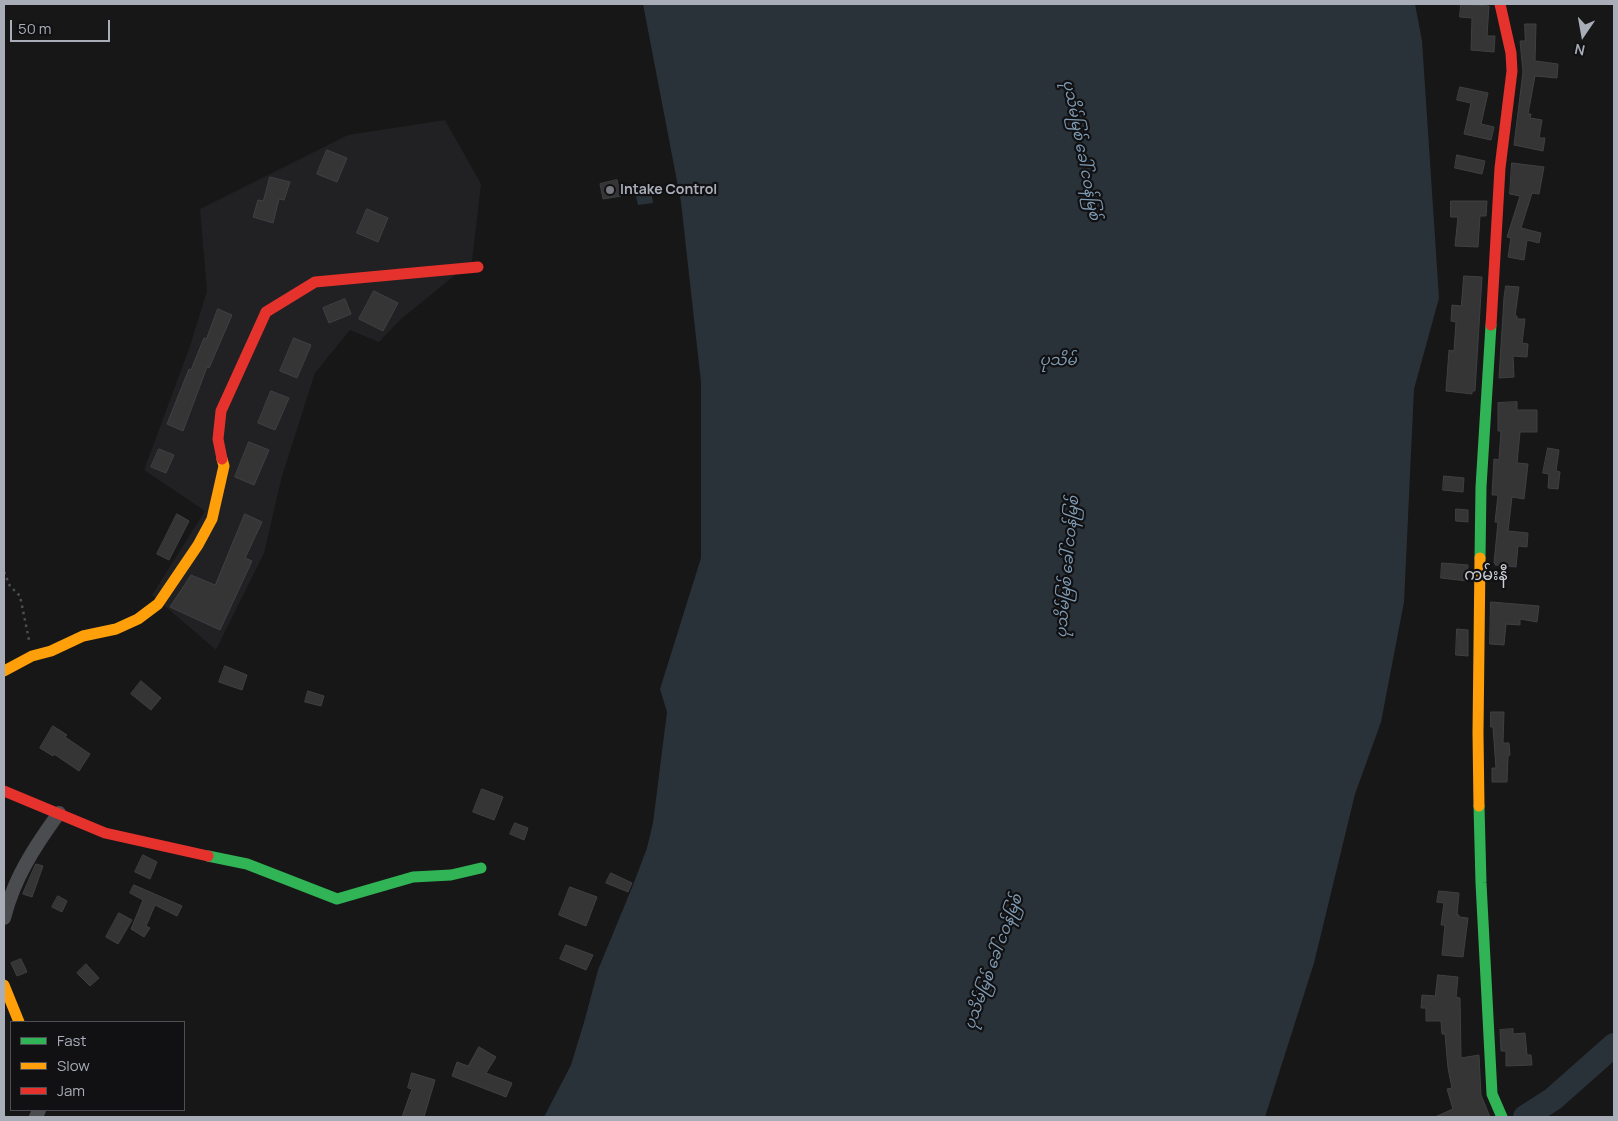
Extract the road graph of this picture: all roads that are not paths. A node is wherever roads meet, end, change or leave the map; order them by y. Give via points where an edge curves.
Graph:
1 (1500, 4) edge
2 (478, 268) dead end
3 (4, 671) edge
4 (4, 791) edge
5 (59, 813) junction
6 (481, 868) dead end
7 (4, 918) edge
8 (4, 985) edge
9 (19, 1021) edge
10 (1502, 1117) edge

1 - 10 street via 1512,72 1500,168 1481,487 1478,732 1481,883 1492,1094
2 - 3 street via 316,282 266,312 221,410 218,439 224,466 212,519 158,604 116,629 83,636
4 - 5 street
5 - 6 street via 105,833 247,864 337,899 413,877 450,875
5 - 7 street via 35,845 18,878
8 - 9 street

